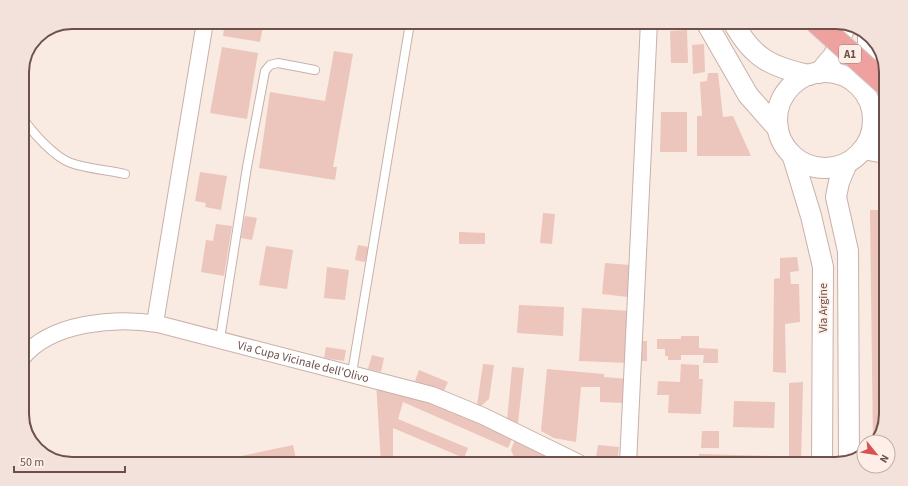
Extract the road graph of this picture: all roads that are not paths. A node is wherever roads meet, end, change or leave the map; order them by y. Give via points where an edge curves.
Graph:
1 (204, 29) edge
2 (409, 29) dead end
3 (649, 29) edge
4 (710, 29) edge
5 (737, 29) edge
6 (824, 29) edge
7 (844, 30) edge
8 (868, 44) edge
9 (316, 70) dead end
10 (814, 74) junction
11 (879, 79) edge
12 (876, 109) edge
13 (29, 126) edge
14 (778, 129) junction
15 (863, 149) junction
16 (879, 151) edge
17 (793, 157) junction
18 (847, 163) junction
19 (125, 174) dead end
20 (155, 323) junction
21 (220, 340) junction
22 (29, 351) edge
23 (352, 373) junction
24 (848, 456) edge
25 (567, 457) edge
26 (628, 457) edge
27 (822, 457) edge

1 - 20 street
2 - 23 lane
3 - 26 street
4 - 14 street via 748,95
5 - 10 street via 748,47 765,60 784,70
6 - 11 highway, A1, bridge
7 - 10 street via 834,55
8 - 12 street via 868,82
9 - 21 lane via 278,64 270,65 266,71 247,167
10 - 12 street via 836,74 851,80
10 - 14 street via 797,82 784,97 777,116
12 - 15 street via 870,136
13 - 19 lane via 36,136 70,162
14 - 17 street via 786,149
15 - 16 street
15 - 18 street
17 - 18 street via 810,166 822,168
17 - 27 street, Via Argine via 823,267
18 - 24 street via 836,197 848,251
20 - 21 street, Via Cupa Vicinale dell'Olivo
20 - 22 street, Via Cupa Vicinale dell'Olivo via 134,320 76,326 53,334
21 - 23 street, Via Cupa Vicinale dell'Olivo
23 - 25 street, Via Cupa Vicinale dell'Olivo via 432,395

